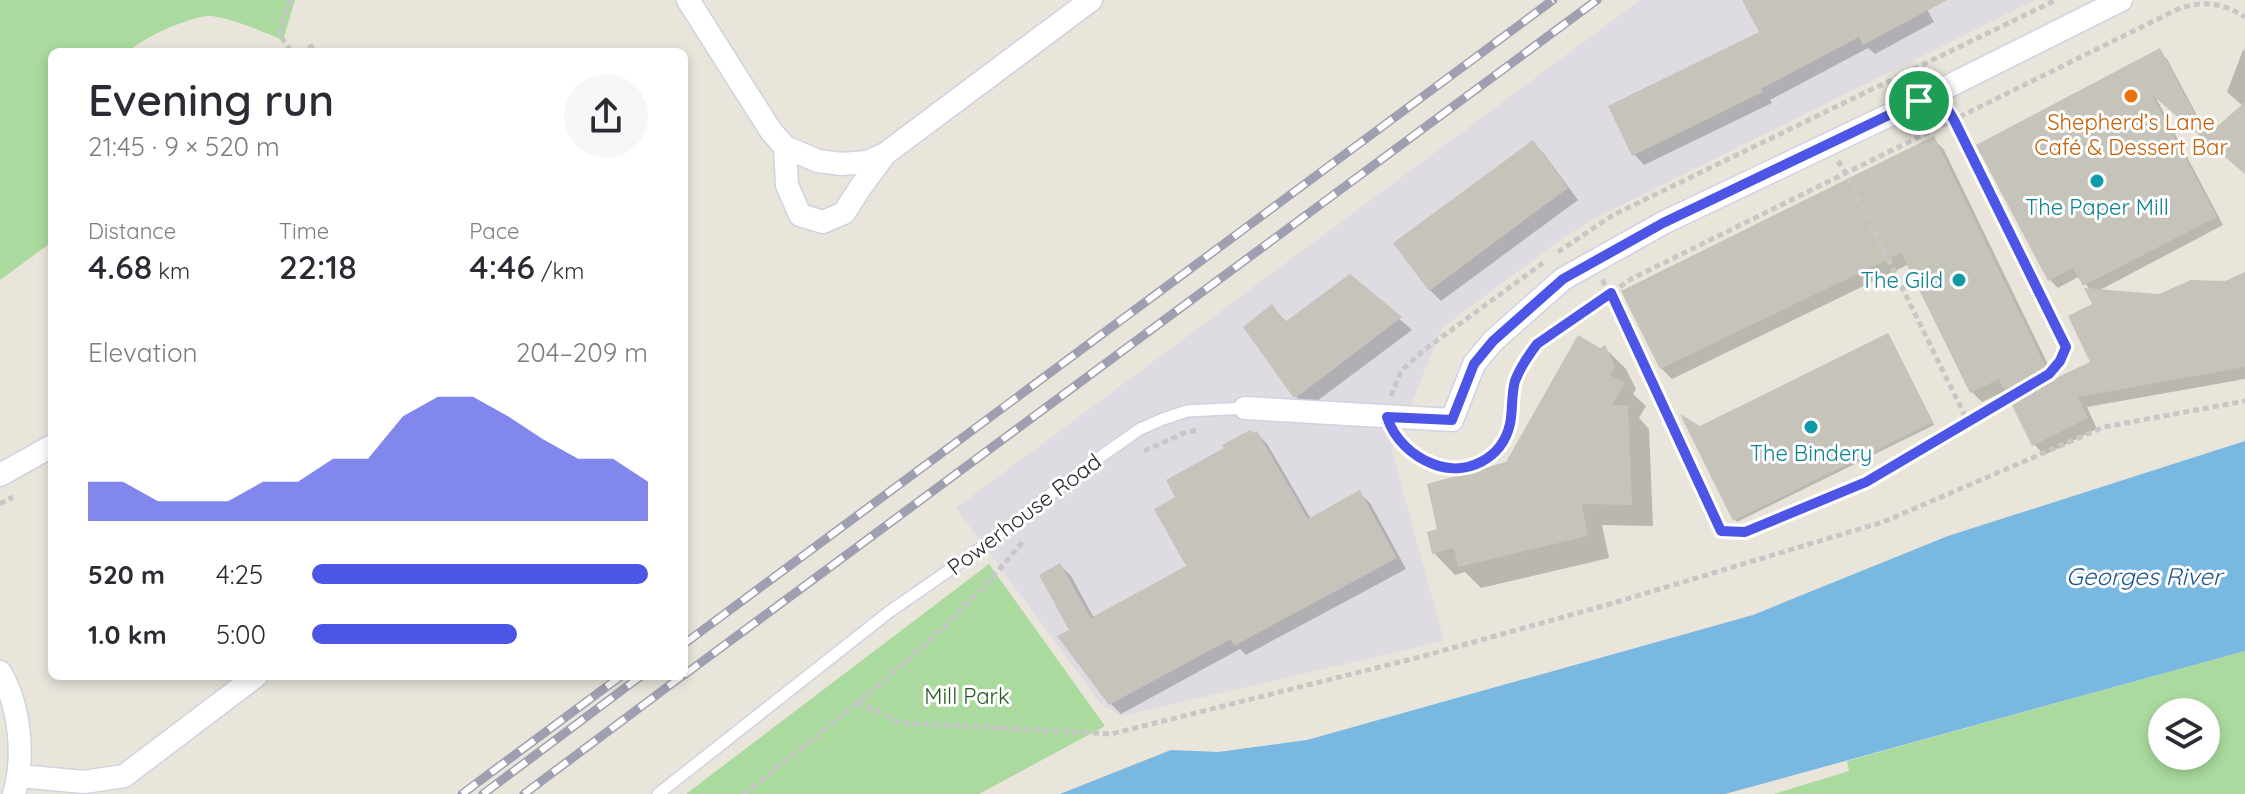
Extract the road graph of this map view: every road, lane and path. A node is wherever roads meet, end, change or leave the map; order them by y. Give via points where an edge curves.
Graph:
1 (290, 0) edge
2 (688, 0) edge
3 (1091, 0) edge
4 (2121, 0) edge
5 (2245, 17) edge
6 (317, 44) dead end
7 (289, 48) edge
8 (308, 48) edge
9 (1937, 92) junction
10 (1954, 120) junction
11 (1828, 145) junction
12 (785, 147) junction
13 (885, 154) junction
14 (1846, 173) junction
15 (1592, 264) junction
16 (1611, 293) junction
17 (2245, 401) edge
18 (1245, 408) joint
19 (1387, 417) junction
20 (1968, 422) junction
21 (1210, 428) dead end
22 (48, 448) edge
23 (1133, 458) dead end
24 (0, 475) edge
25 (1025, 538) dead end
26 (0, 672) edge
27 (251, 680) edge
28 (858, 702) junction
29 (17, 785) edge
30 (658, 794) edge
31 (744, 794) edge

1 - 7 path via 279,34
2 - 12 street
3 - 13 street
4 - 9 street
5 - 10 path via 2217,4 2188,5
6 - 8 path
9 - 10 path
9 - 11 street
10 - 14 path
10 - 20 path via 2066,347 2049,374
11 - 14 path
11 - 15 street via 1663,223
12 - 13 street via 842,164
12 - 13 street via 787,185 800,215 823,222 844,213
14 - 16 path
14 - 20 path
15 - 16 path
15 - 19 street, Powerhouse Road via 1563,279 1493,341 1474,364 1452,420
16 - 19 path via 1528,355 1514,384 1506,436 1490,457 1460,469 1440,467 1397,437
16 - 20 path via 1721,531 1745,532 1866,482
17 - 28 path via 2104,427 1883,522 1610,604 1111,734 901,723
18 - 19 street, Powerhouse Road
18 - 30 lane, Powerhouse Road via 1187,411 1140,429 889,612
21 - 23 path via 1184,433
22 - 24 street
25 - 28 path via 953,620
26 - 29 street via 16,718
27 - 29 street via 124,776
28 - 31 path

